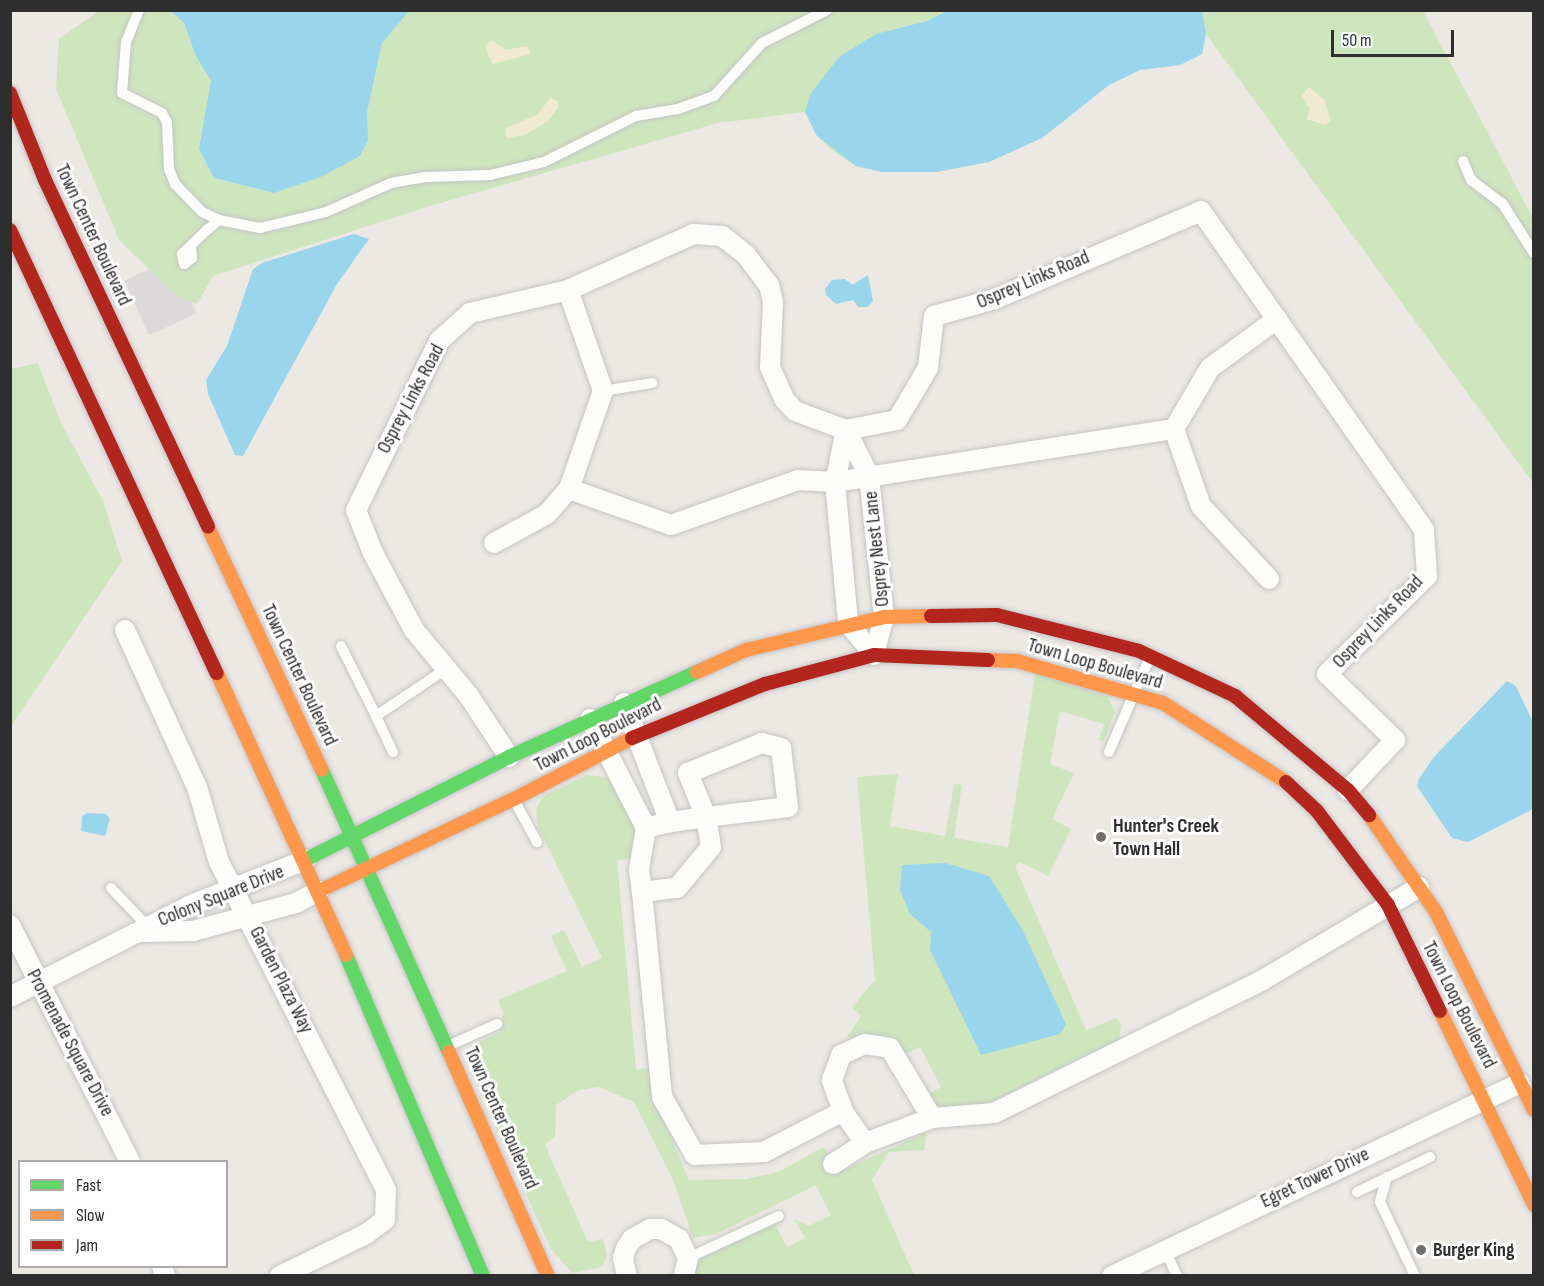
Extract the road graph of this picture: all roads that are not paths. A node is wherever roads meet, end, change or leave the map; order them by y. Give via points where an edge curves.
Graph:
1 (139, 10) edge
2 (827, 10) edge
3 (10, 93) edge
4 (1463, 161) dead end
5 (219, 220) junction
6 (10, 230) edge
7 (191, 246) dead end
8 (1533, 253) edge
9 (568, 290) junction
10 (1277, 319) junction
11 (652, 383) dead end
12 (603, 392) junction
13 (1174, 429) junction
14 (846, 430) junction
15 (869, 476) junction
16 (835, 482) junction
17 (570, 489) junction
18 (494, 543) dead end
19 (1269, 579) dead end
20 (884, 617) junction
21 (848, 623) junction
22 (125, 630) dead end
23 (341, 646) dead end
24 (874, 655) junction
25 (1150, 657) junction
26 (446, 669) junction
27 (1133, 695) junction
28 (624, 703) junction
29 (376, 716) junction
30 (590, 719) junction
31 (637, 735) junction
32 (393, 752) dead end
33 (605, 752) junction
34 (1109, 752) dead end
35 (509, 757) junction
36 (1348, 790) junction
37 (514, 799) junction
38 (706, 817) junction
39 (670, 822) junction
40 (646, 828) junction
41 (352, 835) junction
42 (537, 842) dead end
43 (305, 860) junction
44 (368, 868) junction
45 (1419, 887) junction
46 (111, 888) dead end
47 (236, 890) junction
48 (319, 891) junction
49 (642, 892) junction
50 (1388, 905) junction
51 (250, 916) junction
52 (10, 925) edge
53 (142, 930) junction
54 (37, 983) junction
55 (10, 997) edge
56 (497, 1024) dead end
57 (448, 1046) junction
58 (1520, 1083) junction
59 (1484, 1099) junction
60 (1533, 1110) edge
61 (843, 1111) junction
62 (932, 1118) junction
63 (865, 1143) junction
64 (1430, 1156) dead end
65 (129, 1160) edge
66 (833, 1164) dead end
67 (1387, 1178) junction
68 (1357, 1192) dead end
69 (1533, 1205) edge
70 (778, 1216) dead end
71 (1165, 1250) junction
72 (686, 1267) edge
73 (619, 1273) edge
74 (280, 1275) edge
75 (483, 1275) edge
76 (549, 1275) edge
77 (1112, 1275) edge
78 (1177, 1275) edge
79 (1415, 1275) edge

1 - 5 lane via 126,42 122,93 162,113 167,123 169,169 175,184 202,212
2 - 5 lane via 762,43 714,96 678,109 636,116 544,162 490,175 437,176 391,183 326,212 260,228
3 - 41 street, Town Center Boulevard via 45,180
4 - 8 lane via 1471,180 1502,203
5 - 7 lane
6 - 43 street
9 - 12 street
9 - 14 street, Osprey Links Road via 694,234 722,236 746,255 769,285 773,303 770,367 784,399 795,411
9 - 26 street, Osprey Links Road via 470,313 439,341 356,510 373,553 414,630
10 - 13 street via 1210,368
10 - 14 street, Osprey Links Road via 1202,211 995,298 934,316 928,368 897,420
10 - 36 street, Osprey Links Road via 1424,530 1427,576 1327,674 1395,740
11 - 12 lane
12 - 17 street
13 - 15 street, Osprey Nest Lane
13 - 19 street via 1201,506
14 - 15 street, Osprey Nest Lane
14 - 16 street, Osprey Nest Lane
15 - 16 street, Osprey Nest Lane
15 - 20 street, Osprey Nest Lane
16 - 17 street, Osprey Nest Lane via 798,480 671,525
16 - 21 street, Osprey Nest Lane
17 - 18 street via 547,514
20 - 21 street, Town Loop Boulevard
20 - 24 street, Osprey Nest Lane
20 - 25 street, Town Loop Boulevard via 997,615
21 - 24 street, Osprey Nest Lane
21 - 28 street, Town Loop Boulevard via 746,650
22 - 47 street, Garden Plaza Way via 197,788 219,862
23 - 29 lane
24 - 27 street, Town Loop Boulevard via 1017,661
24 - 31 street, Town Loop Boulevard via 765,684
25 - 27 lane
25 - 36 street, Town Loop Boulevard via 1235,696
26 - 29 lane
26 - 35 street, Osprey Links Road
27 - 34 lane
27 - 50 street, Town Loop Boulevard via 1163,704 1288,784 1317,811
28 - 30 street, Town Loop Boulevard
28 - 31 street
29 - 32 lane
30 - 33 street
30 - 35 street, Town Loop Boulevard
31 - 33 street, Town Loop Boulevard
31 - 39 street
33 - 37 street, Town Loop Boulevard
33 - 40 street via 625,782
35 - 41 street, Town Loop Boulevard
36 - 45 street, Town Loop Boulevard via 1385,834
37 - 42 lane
37 - 44 street, Town Loop Boulevard
38 - 38 street via 788,807 781,748 762,743 688,773
38 - 39 street
38 - 49 street via 711,847 704,859 677,888
39 - 40 street
40 - 49 street via 639,869
41 - 43 street, Town Loop Boulevard
41 - 44 street, Town Center Boulevard
43 - 47 street, Colony Square Drive
43 - 48 street
44 - 48 street, Town Loop Boulevard
44 - 57 street, Town Center Boulevard
45 - 50 street
45 - 58 street, Town Loop Boulevard
46 - 53 lane
47 - 51 street, Garden Plaza Way
47 - 53 street, Colony Square Drive via 191,905
48 - 51 street, Colony Square Drive via 296,903
48 - 75 street
49 - 61 street via 662,1097 695,1155 764,1152
50 - 59 street, Town Loop Boulevard
50 - 62 street via 1260,981 993,1113
51 - 53 street, Colony Square Drive via 193,931
51 - 74 street, Garden Plaza Way via 386,1191 385,1220 366,1234
52 - 54 street, Promenade Square Drive
53 - 54 street, Colony Square Drive
54 - 55 street, Colony Square Drive
54 - 65 street, Promenade Square Drive
56 - 57 lane
57 - 76 street, Town Center Boulevard
58 - 59 street, Egret Tower Drive
58 - 60 street, Town Loop Boulevard
59 - 69 street, Town Loop Boulevard
59 - 71 street, Egret Tower Drive
61 - 62 street via 832,1080 841,1055 864,1044 890,1048
61 - 63 street
62 - 63 street
63 - 66 street
64 - 67 lane
67 - 68 lane
67 - 79 lane via 1380,1202
70 - 72 lane
71 - 77 street, Egret Tower Drive
71 - 78 lane
72 - 73 street via 679,1239 671,1232 650,1229 632,1239

